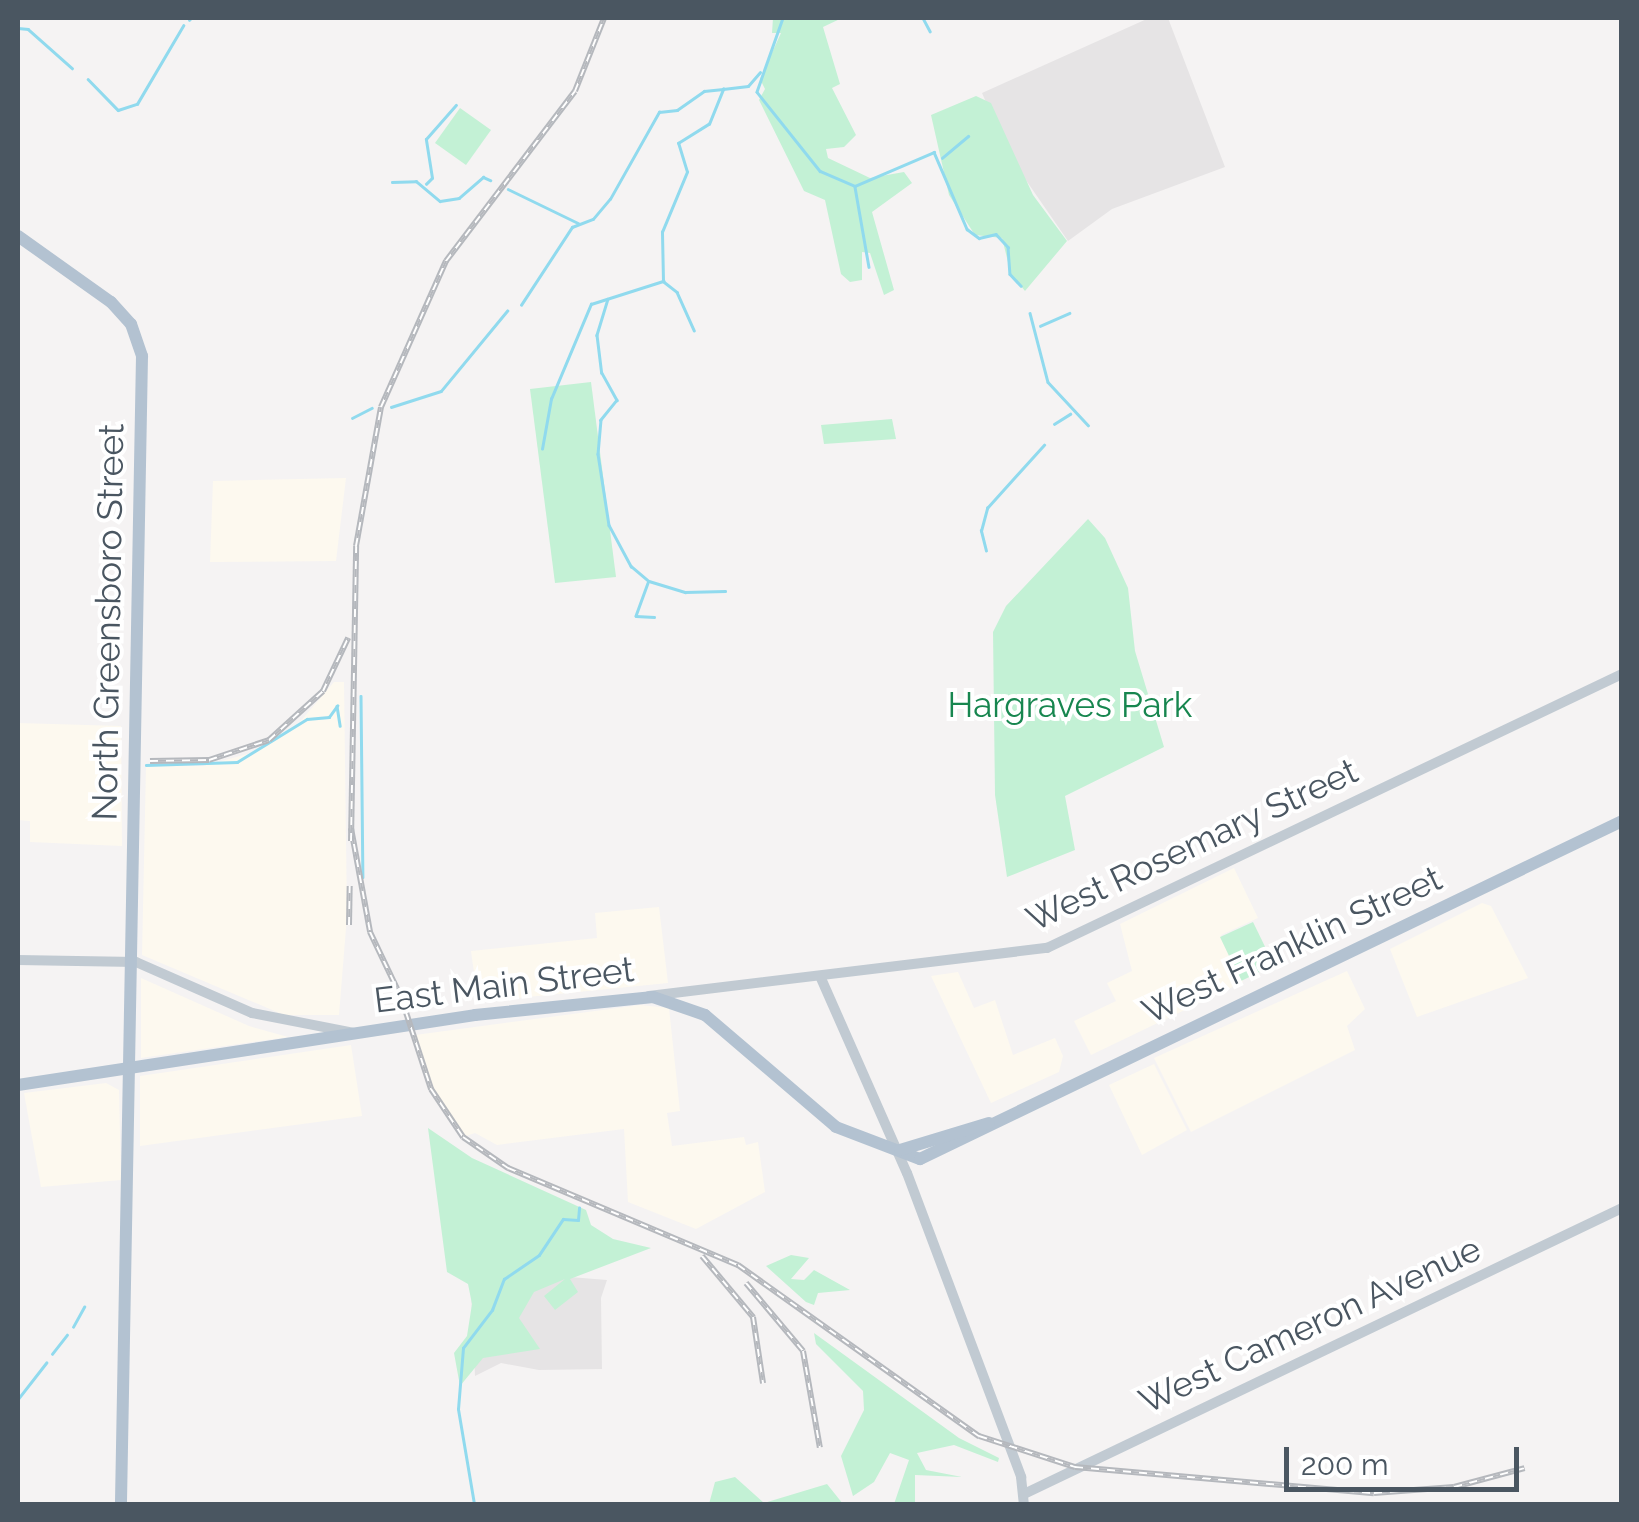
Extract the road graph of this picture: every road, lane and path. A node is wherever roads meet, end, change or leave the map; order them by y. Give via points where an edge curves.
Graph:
1 (18, 236) edge
2 (1622, 674) edge
3 (1622, 821) edge
4 (18, 960) edge
5 (132, 961) junction
6 (820, 976) junction
7 (643, 997) junction
8 (356, 1033) junction
9 (132, 1068) junction
10 (18, 1084) edge
11 (897, 1150) junction
12 (1622, 1208) edge
13 (1024, 1499) edge
14 (121, 1504) edge

1 - 5 main road, North Greensboro Street via 112,302 130,324 142,356
2 - 6 street, West Rosemary Street via 1046,948
3 - 11 main road, West Franklin Street via 988,1123
4 - 5 street
5 - 8 street via 252,1014
5 - 9 main road, North Greensboro Street
6 - 7 street, West Rosemary Street
6 - 11 street
7 - 8 main road, East Main Street
7 - 11 main road, East Main Street via 705,1016 828,1122
8 - 9 main road, East Main Street
9 - 10 main road, East Main Street
9 - 14 main road, North Greensboro Street
11 - 13 street
12 - 13 street, West Cameron Avenue

